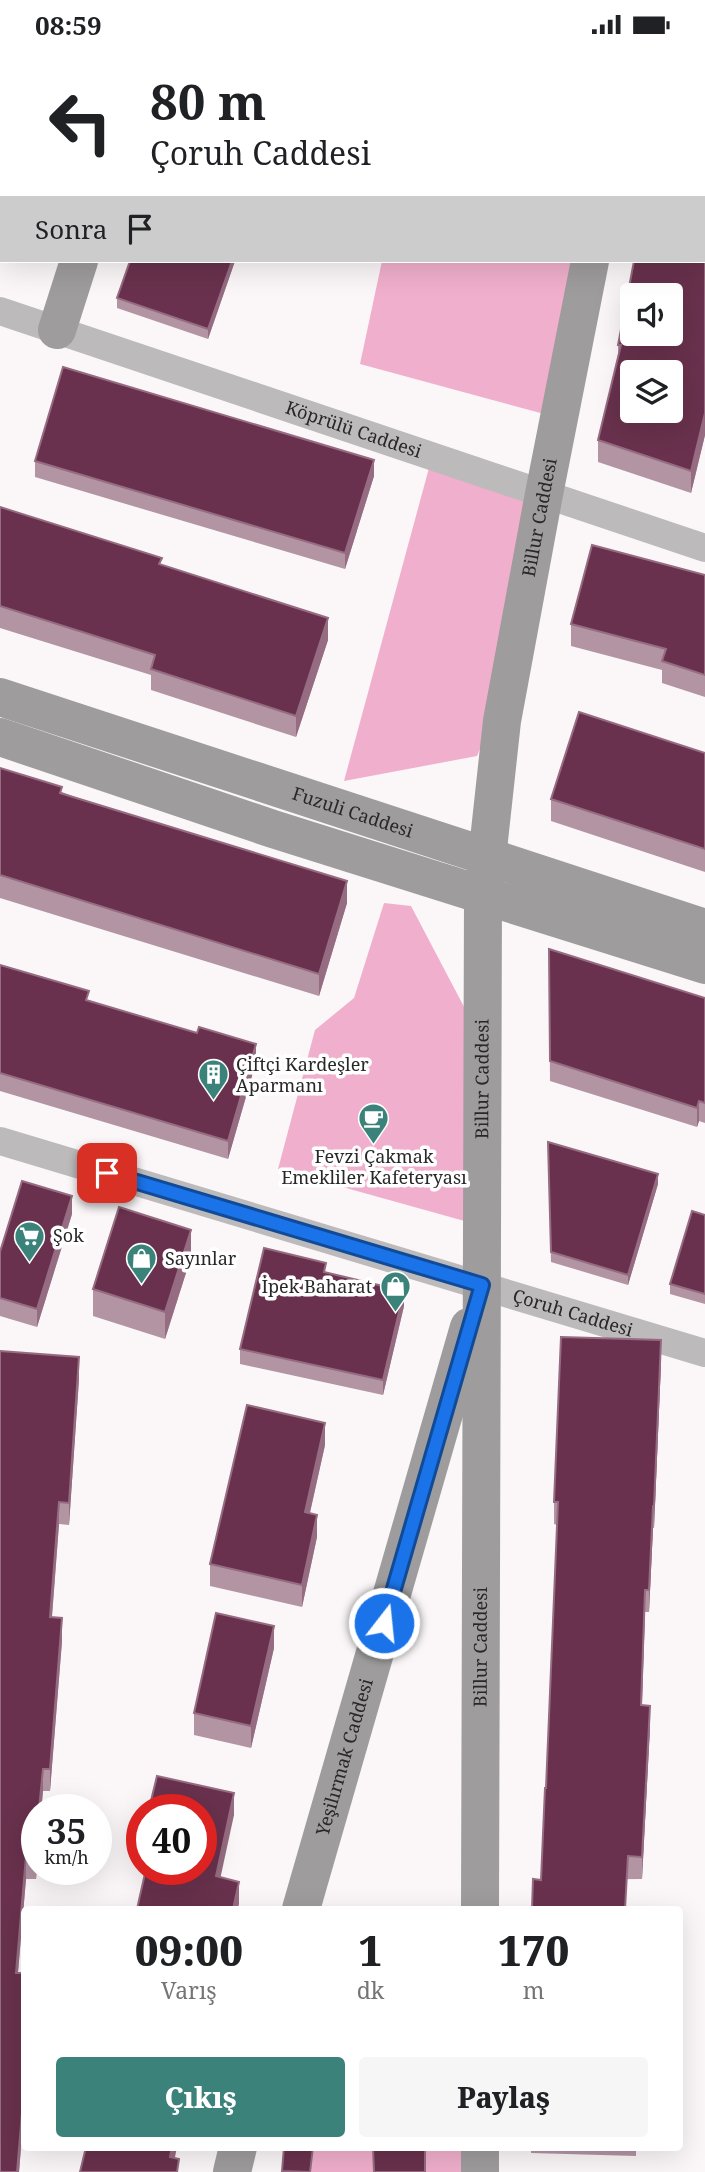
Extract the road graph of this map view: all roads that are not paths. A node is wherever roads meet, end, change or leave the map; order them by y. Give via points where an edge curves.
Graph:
1 (78, 263) edge
2 (590, 263) edge
3 (0, 311) edge
4 (57, 330) junction
5 (544, 494) junction
6 (705, 548) edge
7 (0, 697) edge
8 (0, 737) edge
9 (487, 857) junction
10 (483, 895) junction
11 (705, 928) edge
12 (705, 965) edge
13 (0, 1141) edge
14 (482, 1285) junction
15 (705, 1353) edge
16 (303, 1906) edge
17 (480, 1906) edge
18 (237, 2151) edge
19 (480, 2151) edge
20 (232, 2172) edge
21 (480, 2172) edge

1 - 4 street
2 - 5 street, Billur Caddesi
3 - 4 street, Köprülü Caddesi
4 - 5 street, Köprülü Caddesi
5 - 6 street, Köprülü Caddesi
5 - 9 street, Billur Caddesi via 502,721
7 - 9 street, Fuzuli Caddesi
8 - 10 street
9 - 10 street, Billur Caddesi
9 - 11 street, Fuzuli Caddesi
10 - 12 street
10 - 14 street, Billur Caddesi
13 - 14 street, Çoruh Caddesi
14 - 15 street, Çoruh Caddesi
14 - 16 street, Yeşilırmak Caddesi
14 - 17 street, Billur Caddesi
18 - 20 street
19 - 21 street

